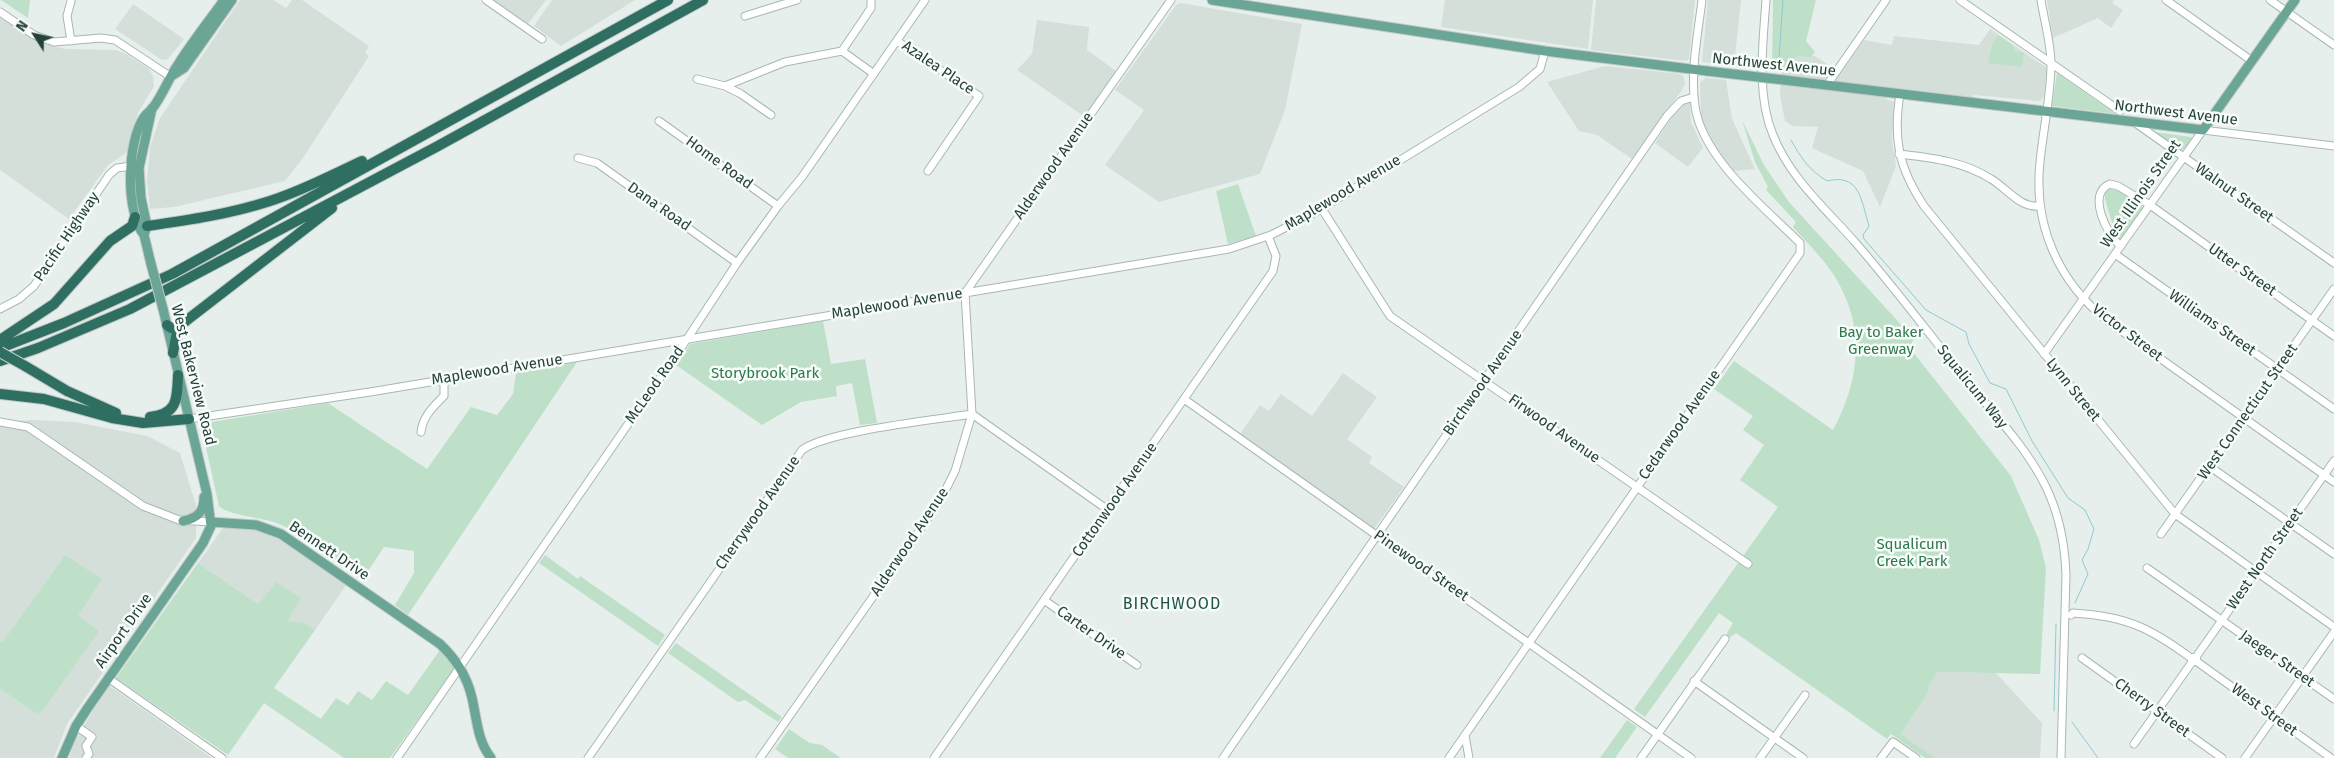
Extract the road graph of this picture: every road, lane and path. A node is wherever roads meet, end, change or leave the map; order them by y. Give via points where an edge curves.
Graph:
1 (224, 0) edge
2 (232, 0) edge
3 (486, 0) edge
4 (658, 0) edge
5 (668, 0) edge
6 (705, 0) edge
7 (797, 0) edge
8 (871, 0) edge
9 (925, 0) edge
10 (929, 0) edge
11 (1171, 0) edge
12 (1212, 0) edge
13 (1702, 0) edge
14 (1766, 0) edge
15 (1886, 0) edge
16 (1960, 0) edge
17 (2041, 0) edge
18 (2270, 0) edge
19 (2295, 0) edge
20 (71, 1) dead end
21 (2170, 1) edge
22 (0, 12) edge
23 (2287, 12) junction
24 (916, 14) junction
25 (745, 16) dead end
26 (68, 24) junction
27 (542, 39) dead end
28 (593, 40) junction
29 (897, 40) junction
30 (71, 41) junction
31 (54, 42) junction
32 (2334, 45) edge
33 (842, 51) junction
34 (1545, 51) junction
35 (2252, 60) junction
36 (2051, 64) junction
37 (1694, 70) junction
38 (874, 74) junction
39 (171, 77) junction
40 (697, 79) dead end
41 (1827, 85) junction
42 (725, 86) junction
43 (1900, 94) junction
44 (1694, 97) junction
45 (152, 108) junction
46 (2046, 111) junction
47 (2120, 111) dead end
48 (771, 115) dead end
49 (659, 121) dead end
50 (2133, 122) junction
51 (440, 124) junction
52 (2203, 130) junction
53 (438, 146) junction
54 (2334, 146) edge
55 (1899, 154) junction
56 (2184, 157) junction
57 (578, 158) dead end
58 (132, 166) junction
59 (928, 171) dead end
60 (778, 206) junction
61 (2040, 206) junction
62 (2150, 206) junction
63 (1322, 209) junction
64 (134, 217) junction
65 (146, 230) junction
66 (1268, 236) junction
67 (2121, 246) junction
68 (2115, 254) junction
69 (737, 263) junction
70 (2334, 264) edge
71 (2334, 289) edge
72 (965, 293) junction
73 (2083, 299) junction
74 (0, 310) edge
75 (2312, 320) junction
76 (167, 325) junction
77 (178, 327) junction
78 (2334, 336) edge
79 (0, 340) edge
80 (688, 340) junction
81 (0, 348) edge
82 (0, 352) edge
83 (173, 353) junction
84 (2044, 354) junction
85 (0, 361) edge
86 (2278, 369) junction
87 (178, 375) junction
88 (444, 379) junction
89 (1484, 381) junction
90 (0, 394) edge
91 (1184, 399) junction
92 (2334, 409) edge
93 (972, 414) junction
94 (2244, 417) junction
95 (148, 418) junction
96 (189, 419) junction
97 (0, 422) edge
98 (421, 432) dead end
99 (2334, 461) edge
100 (2209, 466) junction
101 (2324, 475) junction
102 (204, 477) junction
103 (2334, 482) edge
104 (1637, 487) junction
105 (1108, 510) junction
106 (2175, 514) junction
107 (183, 521) junction
108 (211, 522) junction
109 (230, 522) junction
110 (2290, 523) junction
111 (2161, 534) dead end
112 (1377, 535) junction
113 (203, 543) junction
114 (2334, 554) edge
115 (1748, 564) dead end
116 (2147, 568) dead end
117 (2256, 572) junction
118 (1044, 600) junction
119 (2068, 614) junction
120 (2222, 620) junction
121 (2334, 626) edge
122 (2334, 632) edge
123 (1725, 639) dead end
124 (1530, 643) junction
125 (2082, 658) dead end
126 (2194, 660) junction
127 (1137, 665) dead end
128 (460, 668) junction
129 (2302, 677) junction
130 (108, 678) junction
131 (1694, 682) junction
132 (1805, 695) dead end
133 (2334, 700) edge
134 (2157, 712) junction
135 (2274, 717) junction
136 (76, 726) junction
137 (1657, 734) junction
138 (1465, 735) junction
139 (1774, 737) junction
140 (2134, 744) dead end
141 (62, 758) edge
142 (86, 758) edge
143 (222, 758) edge
144 (397, 758) edge
145 (491, 758) edge
146 (588, 758) edge
147 (760, 758) edge
148 (934, 758) edge
149 (1223, 758) edge
150 (1449, 758) edge
151 (1469, 758) edge
152 (1641, 758) edge
153 (1691, 758) edge
154 (1760, 758) edge
155 (1803, 758) edge
156 (1881, 758) edge
157 (1916, 758) edge
158 (2061, 758) edge
159 (2222, 758) edge
160 (2245, 758) edge
161 (2331, 758) edge

1 - 39 main road, West Bakerview Road
2 - 39 main road, West Bakerview Road via 184,68
3 - 27 street
4 - 28 highway
5 - 28 highway
6 - 53 highway
7 - 25 street
8 - 33 street via 871,8
9 - 24 street, McLeod Road
10 - 24 street, McLeod Road
11 - 72 street, Alderwood Avenue
12 - 34 main road, Northwest Avenue
13 - 37 street
14 - 119 street, Squalicum Way via 1765,105 1772,134 1796,177 1856,243 2007,431 2046,487 2065,554
15 - 41 street
16 - 36 street
17 - 36 street, Victor Street
18 - 23 street
19 - 23 main road, West Illinois Street
20 - 26 street via 67,11
21 - 35 street
22 - 31 street via 34,35
23 - 32 street
23 - 35 main road, West Illinois Street
24 - 29 street, McLeod Road
26 - 30 street
26 - 31 street via 65,35
28 - 51 highway
29 - 38 street, McLeod Road
29 - 59 street, Azalea Place via 979,96
30 - 31 street
30 - 39 street via 116,40
33 - 38 street
33 - 42 street via 785,62
34 - 37 main road, Northwest Avenue
34 - 63 street, Maplewood Avenue via 1540,69 1529,79
35 - 52 main road, West Illinois Street
36 - 46 street, Victor Street
36 - 47 street
37 - 41 main road, Northwest Avenue, bridge
37 - 44 street
38 - 60 street, McLeod Road
39 - 45 main road, West Bakerview Road
40 - 42 street
41 - 43 main road, Northwest Avenue
42 - 48 street
43 - 46 main road, Northwest Avenue
43 - 55 street, Lynn Street via 1896,129
44 - 89 street, Birchwood Avenue via 1681,101 1667,116
44 - 104 street, Cedarwood Avenue via 1696,114 1711,149 1802,248
45 - 58 main road, West Bakerview Road via 143,117
45 - 65 main road, West Bakerview Road via 139,168
46 - 50 main road, Northwest Avenue
46 - 61 street, Victor Street via 2038,178
49 - 60 street, Home Road
50 - 52 main road, Northwest Avenue
50 - 56 street, Walnut Street
51 - 65 highway via 272,201
51 - 81 highway via 172,274
52 - 54 street, Northwest Avenue
52 - 56 street, West Illinois Street
53 - 77 highway via 331,208
53 - 85 highway via 130,309
55 - 61 street via 1963,165 1992,179 2024,204
55 - 84 street, Lynn Street via 1911,186 1924,206
56 - 62 street, West Illinois Street
56 - 70 street, Walnut Street
57 - 69 street, Dana Road via 597,163
58 - 64 main road, West Bakerview Road
58 - 74 street, Pacific Highway via 117,168 109,174 34,286
60 - 69 street, McLeod Road
61 - 73 street, Victor Street via 2053,252
62 - 67 street, West Illinois Street
62 - 67 street, Utter Street via 2116,184 2104,187 2100,199 2102,217 2109,234
62 - 75 street, Utter Street
63 - 66 street, Maplewood Avenue
63 - 89 street, Firwood Avenue via 1390,316
64 - 65 main road, West Bakerview Road via 139,228
64 - 79 highway via 132,226 106,245 54,304
65 - 76 main road, West Bakerview Road, bridge
66 - 72 street, Maplewood Avenue via 1213,253
66 - 91 street, Cottonwood Avenue via 1276,256 1273,271
67 - 68 street, West Illinois Street
68 - 73 street, West Illinois Street
68 - 86 street, Williams Street
69 - 80 street, McLeod Road
71 - 75 street, West Connecticut Street
72 - 80 street, Maplewood Avenue
72 - 93 street, Alderwood Avenue
73 - 84 street, West Illinois Street
73 - 94 street, Victor Street via 2109,322
75 - 78 street, Utter Street
75 - 86 street, West Connecticut Street
76 - 77 highway
76 - 83 main road, West Bakerview Road
77 - 83 highway
80 - 88 street, Maplewood Avenue
80 - 128 street, McLeod Road
82 - 95 highway, bridge via 94,404 127,416
83 - 87 main road, West Bakerview Road
84 - 106 street, Lynn Street
86 - 92 street, Williams Street
86 - 94 street, West Connecticut Street
87 - 95 highway via 176,402 172,408 167,414
87 - 96 main road, West Bakerview Road
88 - 96 street, Maplewood Avenue
88 - 98 street via 444,396 430,409 422,422
89 - 104 street, Firwood Avenue
89 - 112 street, Birchwood Avenue
90 - 96 highway via 44,399 143,423
91 - 105 street, Cottonwood Avenue
91 - 112 street, Pinewood Street
93 - 105 street
93 - 146 street, Cherrywood Avenue via 844,436 811,443 802,450
93 - 147 street, Alderwood Avenue via 955,471 940,501
94 - 100 street, West Connecticut Street
94 - 101 street, Victor Street
95 - 96 highway
96 - 102 main road, West Bakerview Road
97 - 107 street, Bennett Drive via 28,427 143,506
99 - 101 street, West North Street
100 - 106 street, West Connecticut Street
100 - 110 street
101 - 103 street, Victor Street
101 - 110 street, West North Street
102 - 107 main road via 203,508 197,516
102 - 108 main road, West Bakerview Road
104 - 115 street, Firwood Avenue
104 - 124 street, Cedarwood Avenue
105 - 118 street, Cottonwood Avenue
106 - 111 street, West Connecticut Street
106 - 117 street, Lynn Street
107 - 108 street, Bennett Drive
108 - 109 main road, Bennett Drive
108 - 113 main road, Airport Drive
109 - 113 main road via 220,526
109 - 128 main road, Bennett Drive via 256,524 281,534 440,644 455,658
110 - 114 street
110 - 117 street, West North Street
112 - 124 street, Pinewood Street
112 - 149 street, Birchwood Avenue
113 - 130 main road, Airport Drive
116 - 120 street, Jaeger Street
117 - 120 street, West North Street
117 - 121 street, Lynn Street
118 - 127 street, Carter Drive
118 - 148 street, Cottonwood Avenue
119 - 126 street, West Street via 2120,618 2136,623
119 - 158 street, Squalicum Way
120 - 126 street, West North Street
120 - 129 street, Jaeger Street
122 - 129 street
123 - 131 street
124 - 137 street, Pinewood Street
124 - 138 street, Cedarwood Avenue
125 - 134 street, Cherry Street
126 - 134 street, West North Street
126 - 135 street, West Street
128 - 144 street, McLeod Road
128 - 145 main road, Bennett Drive via 472,697 477,730
129 - 133 street, Jaeger Street
129 - 135 street
130 - 136 main road, Airport Drive
130 - 143 street
131 - 137 street
131 - 139 street
132 - 139 street
134 - 140 street, West North Street
134 - 159 street, Cherry Street
135 - 160 street
135 - 161 street, West Street
136 - 141 main road, Airport Drive
136 - 142 street via 92,738 86,746 89,754
137 - 152 street
137 - 153 street, Pinewood Street
138 - 150 street, Cedarwood Avenue
138 - 151 street
139 - 154 street
139 - 155 street
156 - 157 street via 1892,742

